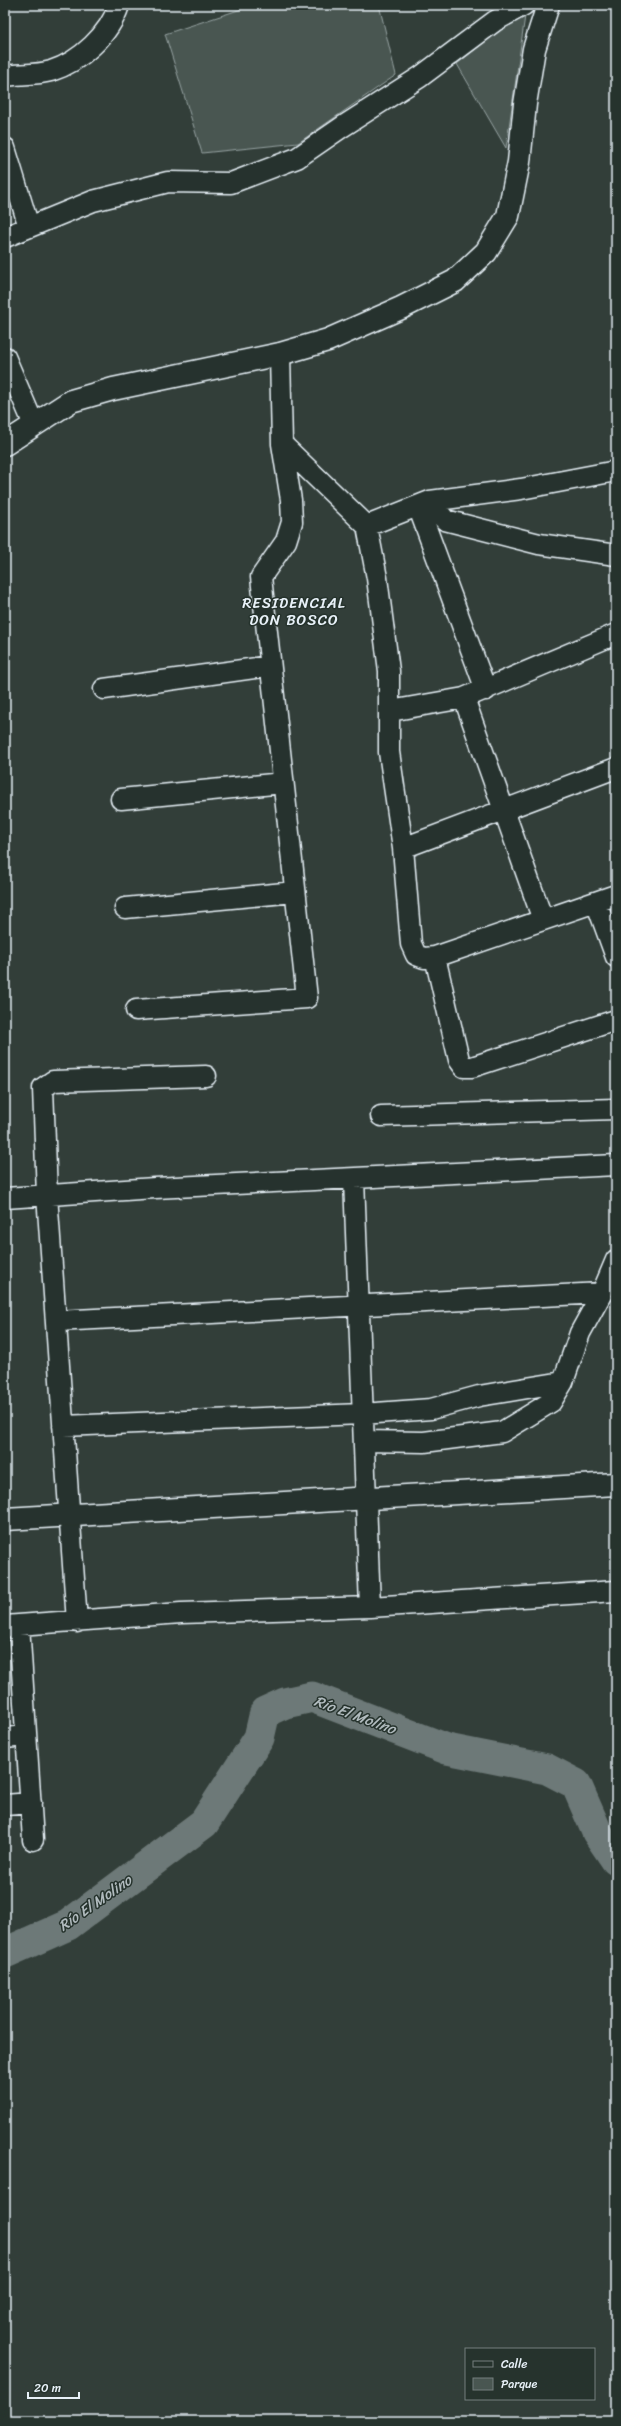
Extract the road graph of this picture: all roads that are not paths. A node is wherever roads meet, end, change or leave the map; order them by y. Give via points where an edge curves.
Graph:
1 (119, 5) edge
2 (524, 5) edge
3 (548, 5) edge
4 (5, 76) edge
5 (5, 148) edge
6 (29, 227) junction
7 (5, 237) edge
8 (280, 354) junction
9 (5, 357) edge
10 (34, 425) junction
11 (5, 444) edge
12 (282, 444) junction
13 (616, 471) edge
14 (424, 504) junction
15 (367, 526) junction
16 (616, 555) edge
17 (616, 634) edge
18 (270, 666) junction
19 (104, 689) dead end
20 (486, 690) junction
21 (464, 698) junction
22 (390, 711) junction
23 (616, 768) edge
24 (283, 783) junction
25 (121, 799) dead end
26 (504, 810) junction
27 (403, 848) junction
28 (295, 892) junction
29 (616, 895) edge
30 (596, 902) junction
31 (125, 908) dead end
32 (543, 920) junction
33 (435, 957) junction
34 (616, 957) edge
35 (136, 1010) dead end
36 (616, 1020) edge
37 (206, 1076) dead end
38 (616, 1109) edge
39 (381, 1116) dead end
40 (616, 1165) edge
41 (354, 1179) junction
42 (47, 1195) junction
43 (5, 1198) edge
44 (616, 1260) edge
45 (602, 1293) junction
46 (359, 1305) junction
47 (56, 1321) junction
48 (563, 1382) junction
49 (362, 1414) junction
50 (63, 1426) junction
51 (364, 1441) junction
52 (616, 1484) edge
53 (366, 1498) junction
54 (70, 1516) junction
55 (5, 1519) edge
56 (616, 1590) edge
57 (370, 1607) junction
58 (77, 1622) junction
59 (12, 1626) edge
60 (26, 1736) junction
61 (5, 1738) edge
62 (31, 1803) junction
63 (5, 1805) edge
64 (33, 1840) dead end

1 - 4 street via 100,38 75,59 50,71
2 - 6 street via 495,21 420,77 297,158 231,182 168,182 93,201
3 - 8 street via 534,49 524,104 519,162 508,216 486,252 455,281 401,308 328,340
5 - 6 street
6 - 7 street
8 - 10 street via 113,389 71,401
8 - 12 street
9 - 10 street
10 - 11 street
12 - 15 street
12 - 18 street via 292,522 286,541 261,577
13 - 14 street
14 - 15 street
14 - 16 street via 445,520 539,544
14 - 20 street via 455,611
15 - 22 street via 377,578 389,671
17 - 20 street
18 - 19 street
18 - 24 street
20 - 21 street
21 - 22 street
21 - 26 street
22 - 27 street via 389,752
23 - 26 street
24 - 25 street
24 - 28 street
26 - 27 street
26 - 32 street
27 - 33 street via 411,944 416,955 424,958
28 - 31 street
28 - 35 street via 306,998
29 - 30 street
30 - 32 street
30 - 34 street
32 - 33 street
33 - 36 street via 459,1060 464,1067 472,1067
37 - 42 street via 64,1080 53,1081 43,1088
38 - 39 street
40 - 41 street
41 - 42 street
41 - 46 street
42 - 43 street
42 - 47 street
44 - 45 street
45 - 46 street
45 - 48 street via 580,1334
46 - 47 street
46 - 49 street
47 - 50 street
48 - 49 street via 479,1396 431,1409
48 - 51 street via 551,1402 502,1432 424,1442
49 - 50 street
49 - 51 street
50 - 54 street
51 - 53 street
52 - 53 street
53 - 54 street
53 - 57 street
54 - 55 street
54 - 58 street
56 - 57 street
57 - 58 street via 181,1613
58 - 59 street
59 - 60 street
60 - 61 street
60 - 62 street
62 - 63 street
62 - 64 street

